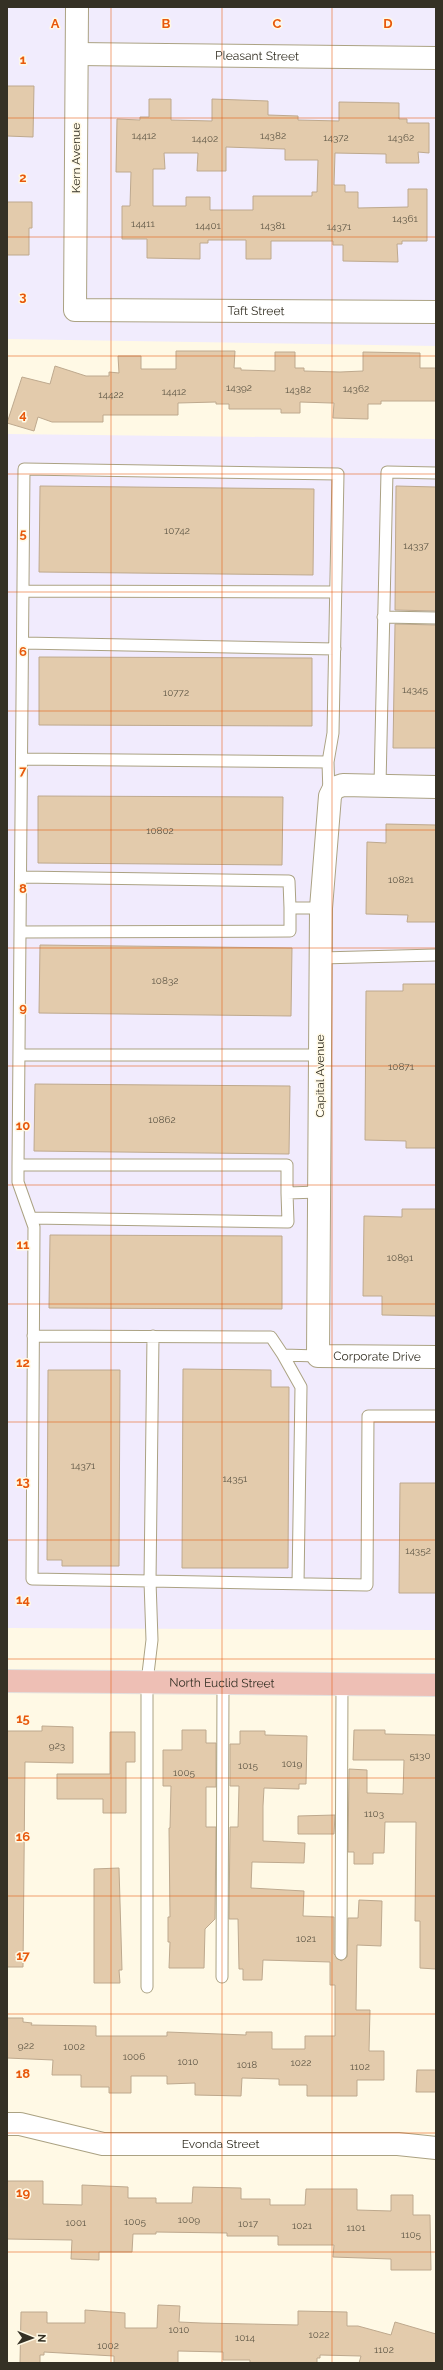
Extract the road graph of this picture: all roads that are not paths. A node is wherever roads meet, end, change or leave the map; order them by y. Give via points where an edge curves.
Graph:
1 (78, 7) edge
2 (77, 54) junction
3 (436, 58) edge
4 (75, 310) joint
5 (436, 312) edge
6 (436, 473) edge
7 (24, 590) junction
8 (336, 592) junction
9 (383, 617) junction
10 (436, 618) edge
11 (23, 643) junction
12 (335, 649) junction
13 (22, 760) junction
14 (328, 762) junction
15 (380, 785) junction
16 (436, 786) edge
17 (330, 796) junction
18 (21, 877) junction
19 (290, 908) junction
20 (321, 908) junction
21 (20, 932) junction
22 (436, 955) edge
23 (321, 958) junction
24 (19, 1055) junction
25 (320, 1055) junction
26 (18, 1165) junction
27 (319, 1192) junction
28 (287, 1193) junction
29 (31, 1218) junction
30 (33, 1336) junction
31 (153, 1336) junction
32 (283, 1355) junction
33 (318, 1356) junction
34 (436, 1357) edge
35 (436, 1416) edge
36 (150, 1581) junction
37 (298, 1584) junction
38 (7, 1681) edge
39 (147, 1682) junction
40 (223, 1683) junction
41 (342, 1684) junction
42 (436, 1685) edge
43 (341, 1954) dead end
44 (222, 1977) dead end
45 (147, 1987) dead end
46 (7, 2124) edge
47 (436, 2148) edge

1 - 2 street, Kern Avenue
2 - 3 street, Pleasant Street
2 - 4 street, Kern Avenue
4 - 5 street, Taft Street
6 - 9 lane via 386,472
7 - 8 lane
7 - 8 lane via 24,469 338,474
7 - 11 lane
8 - 12 lane
9 - 10 lane
9 - 15 lane
11 - 12 lane
11 - 13 lane
12 - 14 lane via 333,733
13 - 14 lane
13 - 18 lane
14 - 17 lane
15 - 16 street
15 - 17 street via 343,784 334,788
17 - 20 street, Capital Avenue
18 - 19 lane via 289,881
18 - 21 lane
19 - 20 lane
19 - 21 lane via 290,931
20 - 23 street, Capital Avenue
21 - 24 lane
22 - 23 lane
23 - 25 street, Capital Avenue
24 - 25 lane
24 - 26 lane
25 - 27 street, Capital Avenue
26 - 28 lane via 288,1165
26 - 29 lane via 18,1182
27 - 28 lane
27 - 33 street, Capital Avenue
28 - 29 lane via 288,1222
29 - 30 lane via 34,1227
30 - 31 lane
30 - 36 lane via 32,1579
31 - 32 lane via 272,1337
31 - 36 lane
32 - 33 lane
32 - 37 lane via 301,1387
33 - 34 street, Corporate Drive
35 - 37 lane via 368,1416 367,1585
36 - 37 lane
36 - 39 lane via 152,1640
38 - 39 main road, North Euclid Street
39 - 40 main road, North Euclid Street
39 - 45 lane
40 - 41 main road, North Euclid Street
40 - 44 lane
41 - 42 main road, North Euclid Street
41 - 43 lane
46 - 47 street, Evonda Street via 20,2124 103,2144 398,2144

